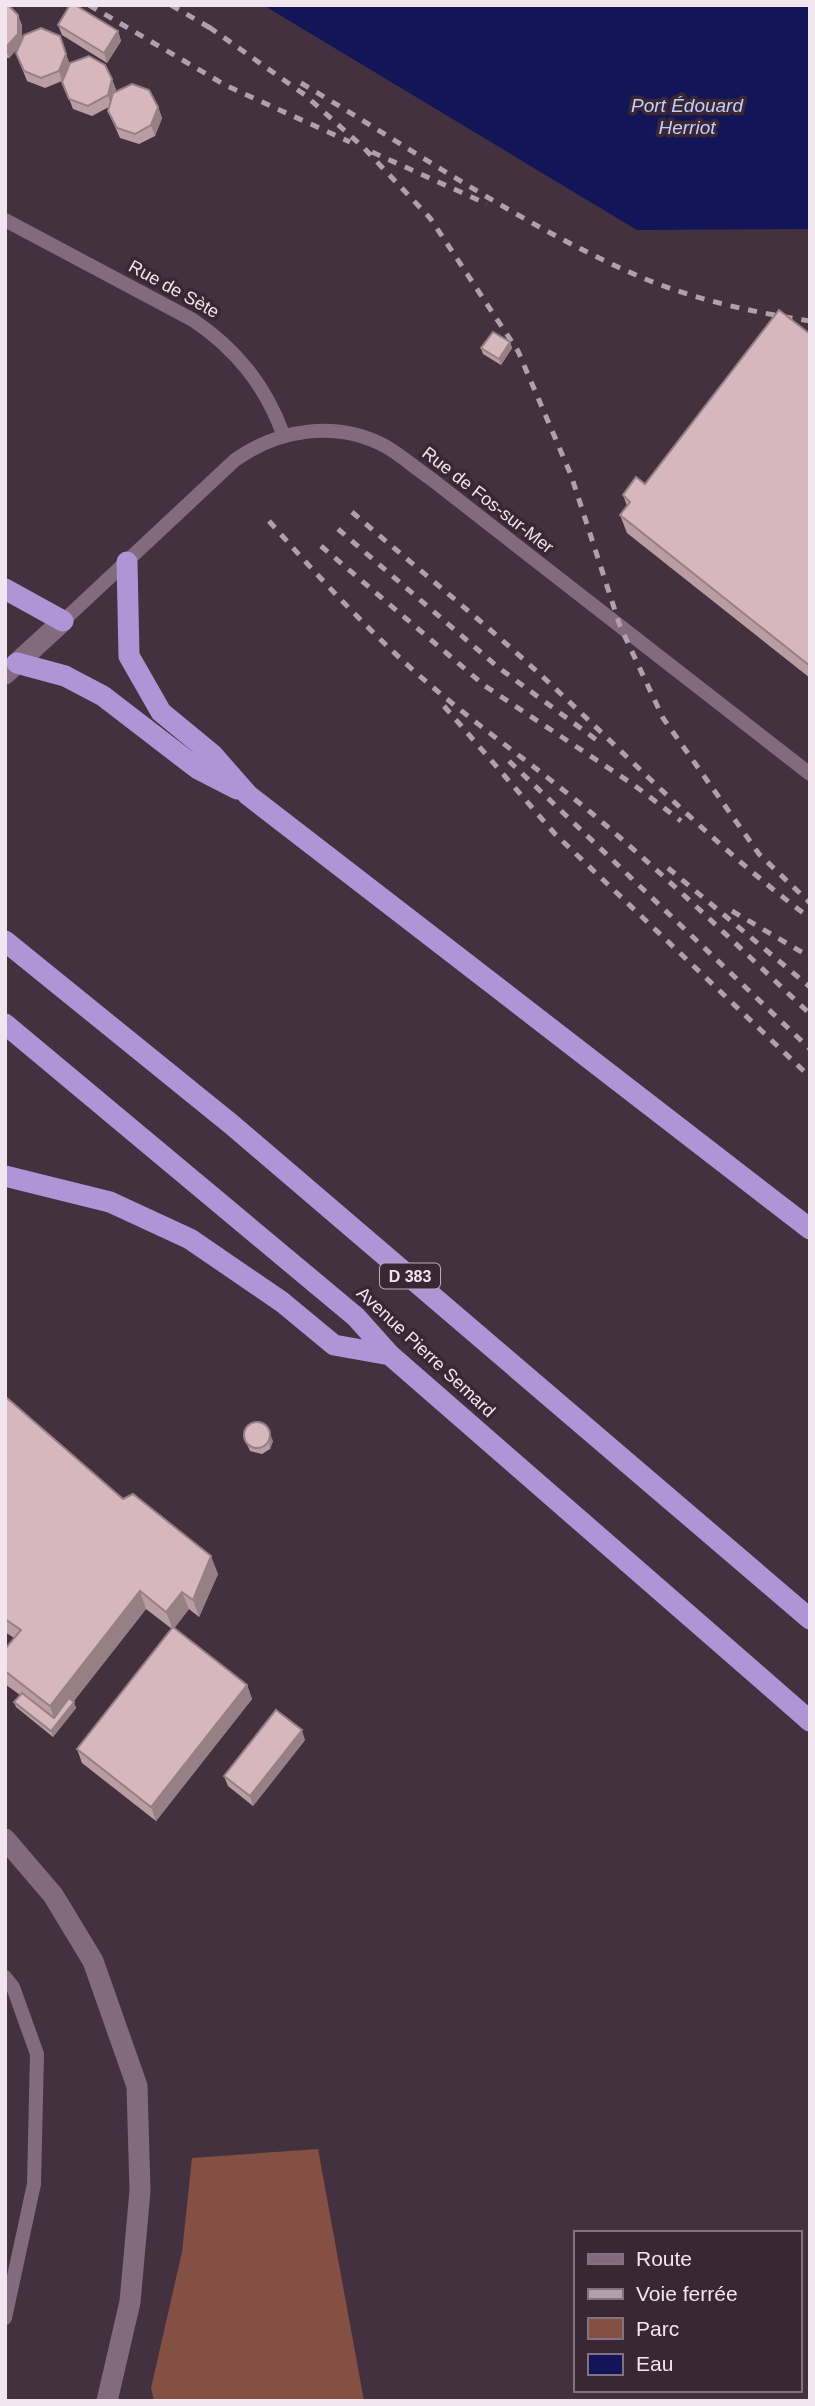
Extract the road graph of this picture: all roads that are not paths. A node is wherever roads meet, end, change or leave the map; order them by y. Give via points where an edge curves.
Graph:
1 (5, 220) edge
2 (283, 434) junction
3 (127, 562) junction
4 (5, 589) edge
5 (62, 621) junction
6 (11, 668) edge
7 (810, 774) edge
8 (248, 795) junction
9 (5, 941) edge
10 (5, 1024) edge
11 (5, 1176) edge
12 (752, 1186) junction
13 (810, 1228) edge
14 (810, 1244) edge
15 (390, 1355) junction
16 (810, 1619) edge
17 (810, 1721) edge
18 (5, 1839) edge
19 (5, 1977) edge
20 (5, 2318) edge
21 (107, 2401) edge

1 - 2 lane, Rue de Sète via 218,336 258,380
2 - 3 lane, Rue de Fos-sur-Mer via 259,443 235,460
2 - 7 lane, Rue de Fos-sur-Mer via 337,432 386,447
3 - 5 lane, Rue de Fos-sur-Mer
3 - 8 highway via 129,656 161,712 212,754
4 - 5 highway
5 - 6 street
6 - 8 highway via 65,676 103,696 198,769
8 - 12 highway
9 - 16 highway, D 383 via 231,1124
10 - 15 highway, Avenue Pierre Semard via 346,1308
11 - 15 highway via 110,1202 190,1239 282,1302 334,1345
12 - 13 highway
12 - 14 highway
15 - 17 highway, Avenue Pierre Semard
18 - 21 street via 53,1895 93,1961 137,2086 140,2191 130,2302
19 - 20 lane via 13,1987 37,2054 34,2184

